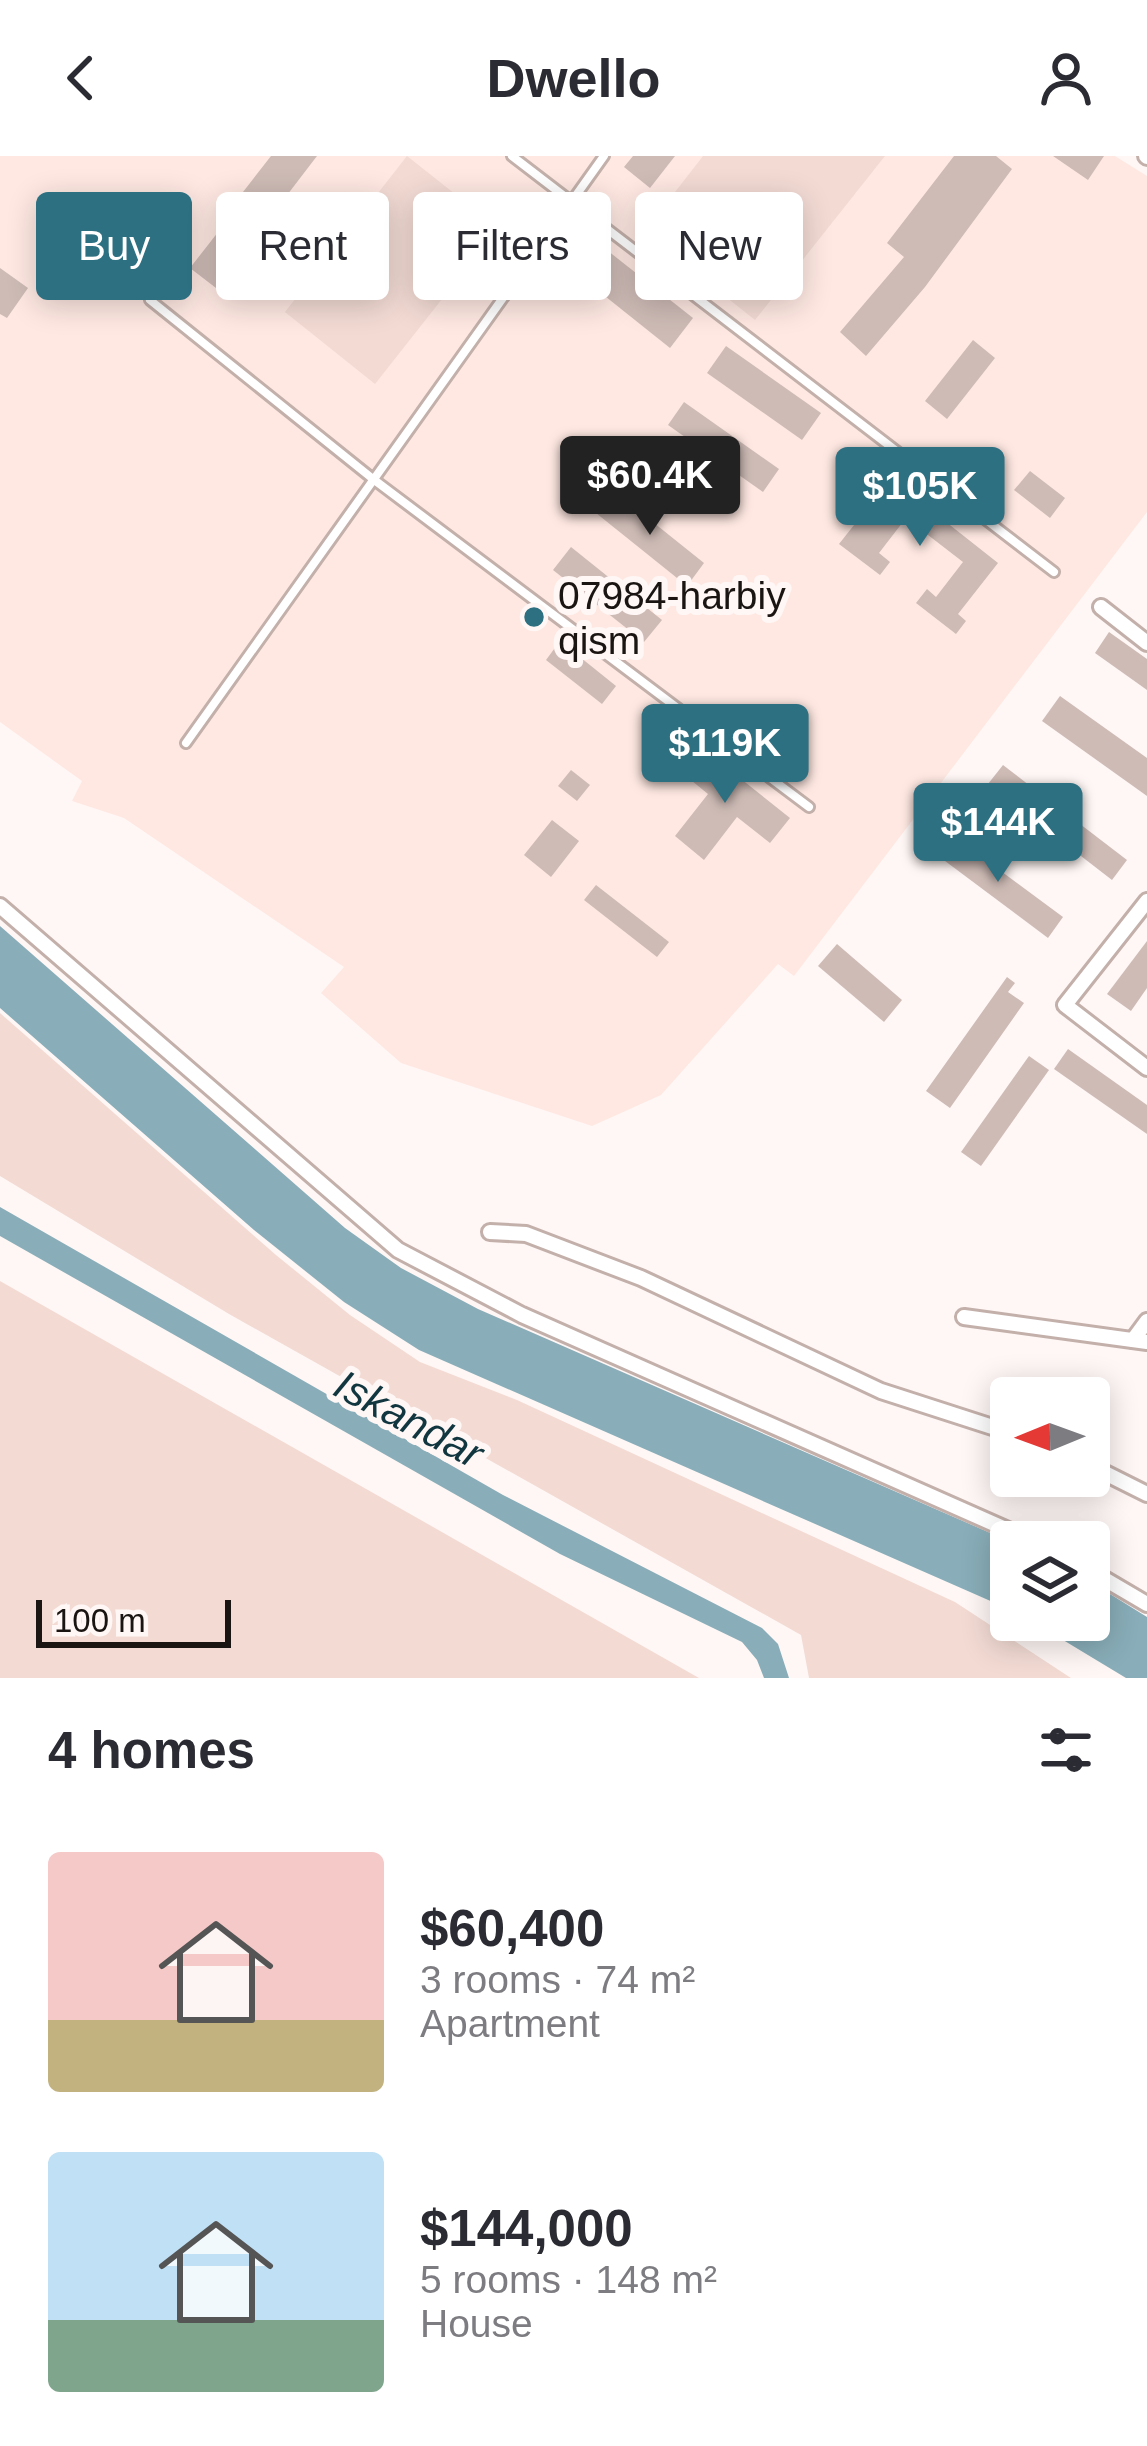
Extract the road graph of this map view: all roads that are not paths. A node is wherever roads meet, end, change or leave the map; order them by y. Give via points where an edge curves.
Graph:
1 (512, 156) edge
2 (604, 156) edge
3 (558, 192) edge
4 (577, 192) edge
5 (611, 232) edge
6 (500, 300) edge
7 (150, 301) dead end
8 (373, 478) junction
9 (1054, 572) dead end
10 (1101, 607) dead end
11 (1147, 643) edge
12 (186, 743) dead end
13 (809, 807) dead end
14 (1147, 901) edge
15 (0, 906) edge
16 (1147, 1068) edge
17 (490, 1232) dead end
18 (964, 1317) dead end
19 (1147, 1321) edge
20 (1140, 1341) edge
21 (990, 1426) edge
22 (1110, 1476) edge
23 (1147, 1494) edge
24 (990, 1522) edge
25 (1110, 1582) edge
26 (1147, 1604) edge

1 - 3 lane
2 - 4 lane
5 - 9 lane
6 - 8 lane
7 - 8 lane
8 - 12 lane
8 - 13 lane
10 - 11 street
14 - 16 street via 1065,1005
15 - 24 street via 398,1250 522,1315
17 - 21 street via 526,1234 641,1278 881,1391
18 - 20 street
19 - 20 street
22 - 23 street
25 - 26 street

